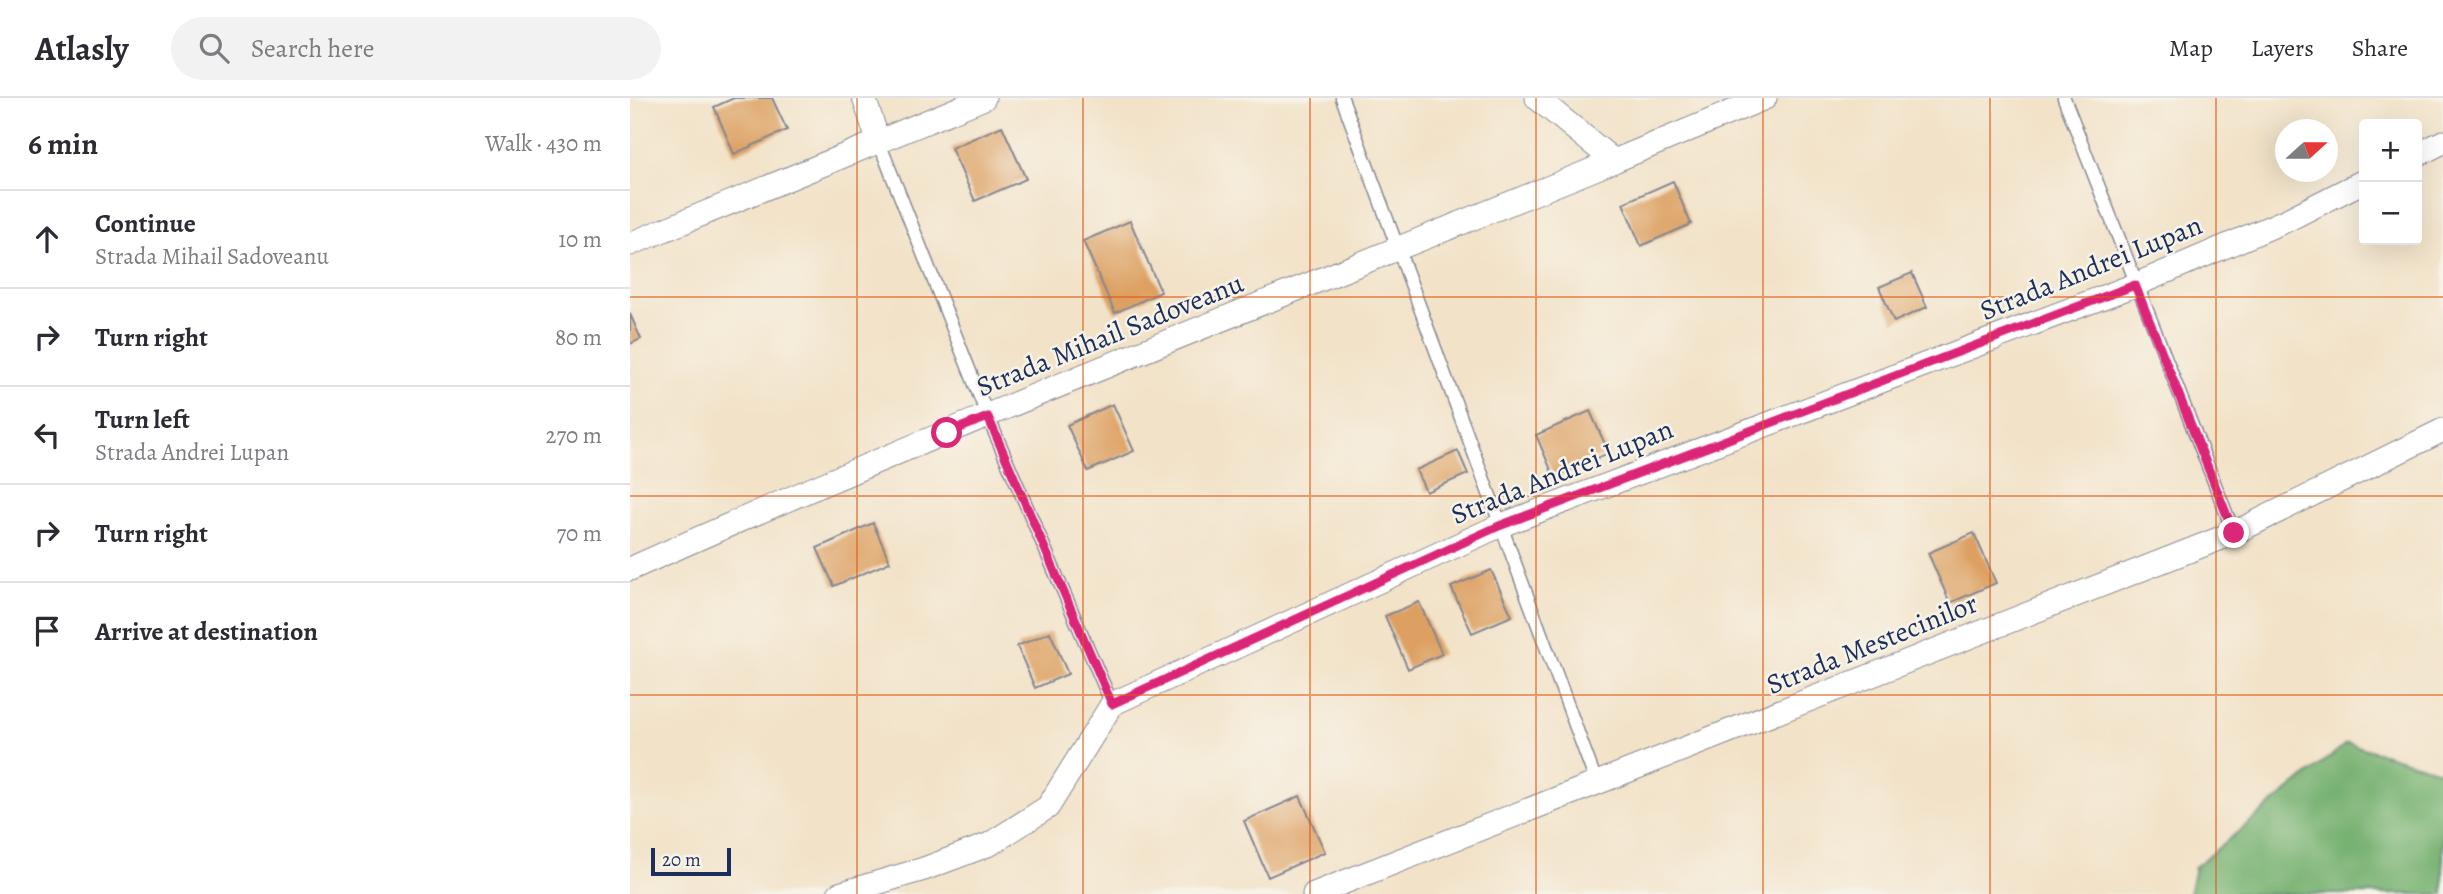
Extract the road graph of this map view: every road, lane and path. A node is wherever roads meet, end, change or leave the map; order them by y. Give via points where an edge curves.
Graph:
1 (864, 98) edge
2 (984, 98) edge
3 (1342, 98) edge
4 (1537, 98) edge
5 (1765, 98) edge
6 (2064, 98) edge
7 (878, 139) junction
8 (2443, 142) edge
9 (2422, 152) edge
10 (1614, 161) junction
11 (2362, 182) edge
12 (630, 244) edge
13 (1400, 249) junction
14 (2135, 285) junction
15 (988, 417) junction
16 (2443, 430) edge
17 (1499, 526) junction
18 (2234, 533) junction
19 (630, 569) edge
20 (1112, 704) junction
21 (1597, 784) junction
22 (839, 894) edge
23 (1314, 894) edge

1 - 7 street
2 - 7 street
3 - 13 lane
4 - 10 street
5 - 10 street, Strada Mihail Sadoveanu
6 - 14 lane
7 - 12 street
7 - 15 lane
8 - 9 street
10 - 13 street, Strada Mihail Sadoveanu
11 - 14 street, Strada Andrei Lupan via 2287,220
13 - 15 street, Strada Mihail Sadoveanu
13 - 17 lane
14 - 17 street, Strada Andrei Lupan
14 - 18 lane
15 - 19 street, Strada Mihail Sadoveanu via 837,476
15 - 20 lane
16 - 18 street, Strada Mestecinilor
17 - 20 street, Strada Andrei Lupan
17 - 21 lane
18 - 21 street, Strada Mestecinilor
20 - 22 street via 1048,807 990,844
21 - 23 street, Strada Mestecinilor

